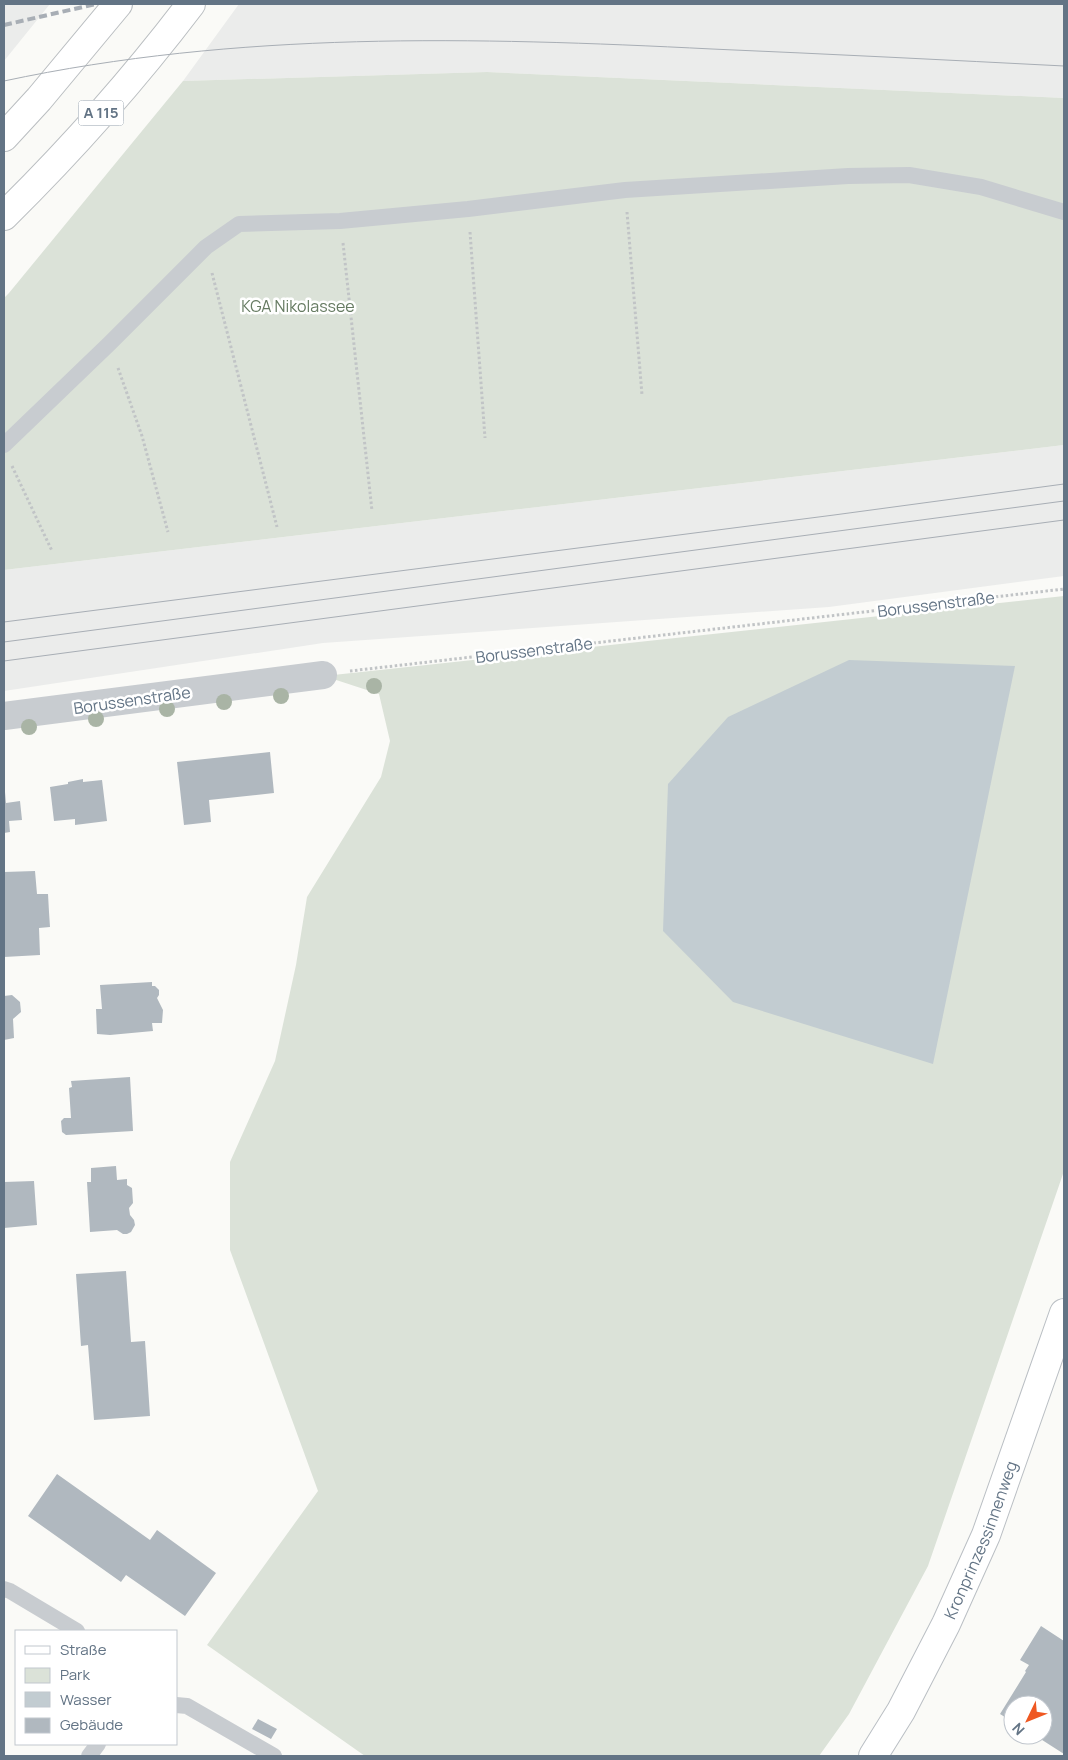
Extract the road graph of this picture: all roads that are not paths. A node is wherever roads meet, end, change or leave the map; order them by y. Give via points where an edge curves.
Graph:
1 (118, 4) edge
2 (190, 4) edge
3 (4, 137) edge
4 (1064, 212) edge
5 (4, 216) edge
6 (6, 452) edge
7 (323, 674) road end
8 (4, 716) edge
9 (1064, 1313) edge
10 (4, 1590) edge
11 (76, 1630) edge
12 (180, 1703) edge
13 (97, 1745) edge
14 (89, 1756) edge
15 (274, 1756) edge
16 (873, 1756) edge

1 - 3 main road
2 - 5 main road, A 115 via 119,92
4 - 6 lane via 982,187 909,175 625,190 340,221 239,224 206,247
7 - 8 street, Borussenstraße
9 - 16 main road, Kronprinzessinnenweg via 986,1536 946,1624 901,1711
10 - 11 lane
12 - 15 lane
13 - 14 lane

